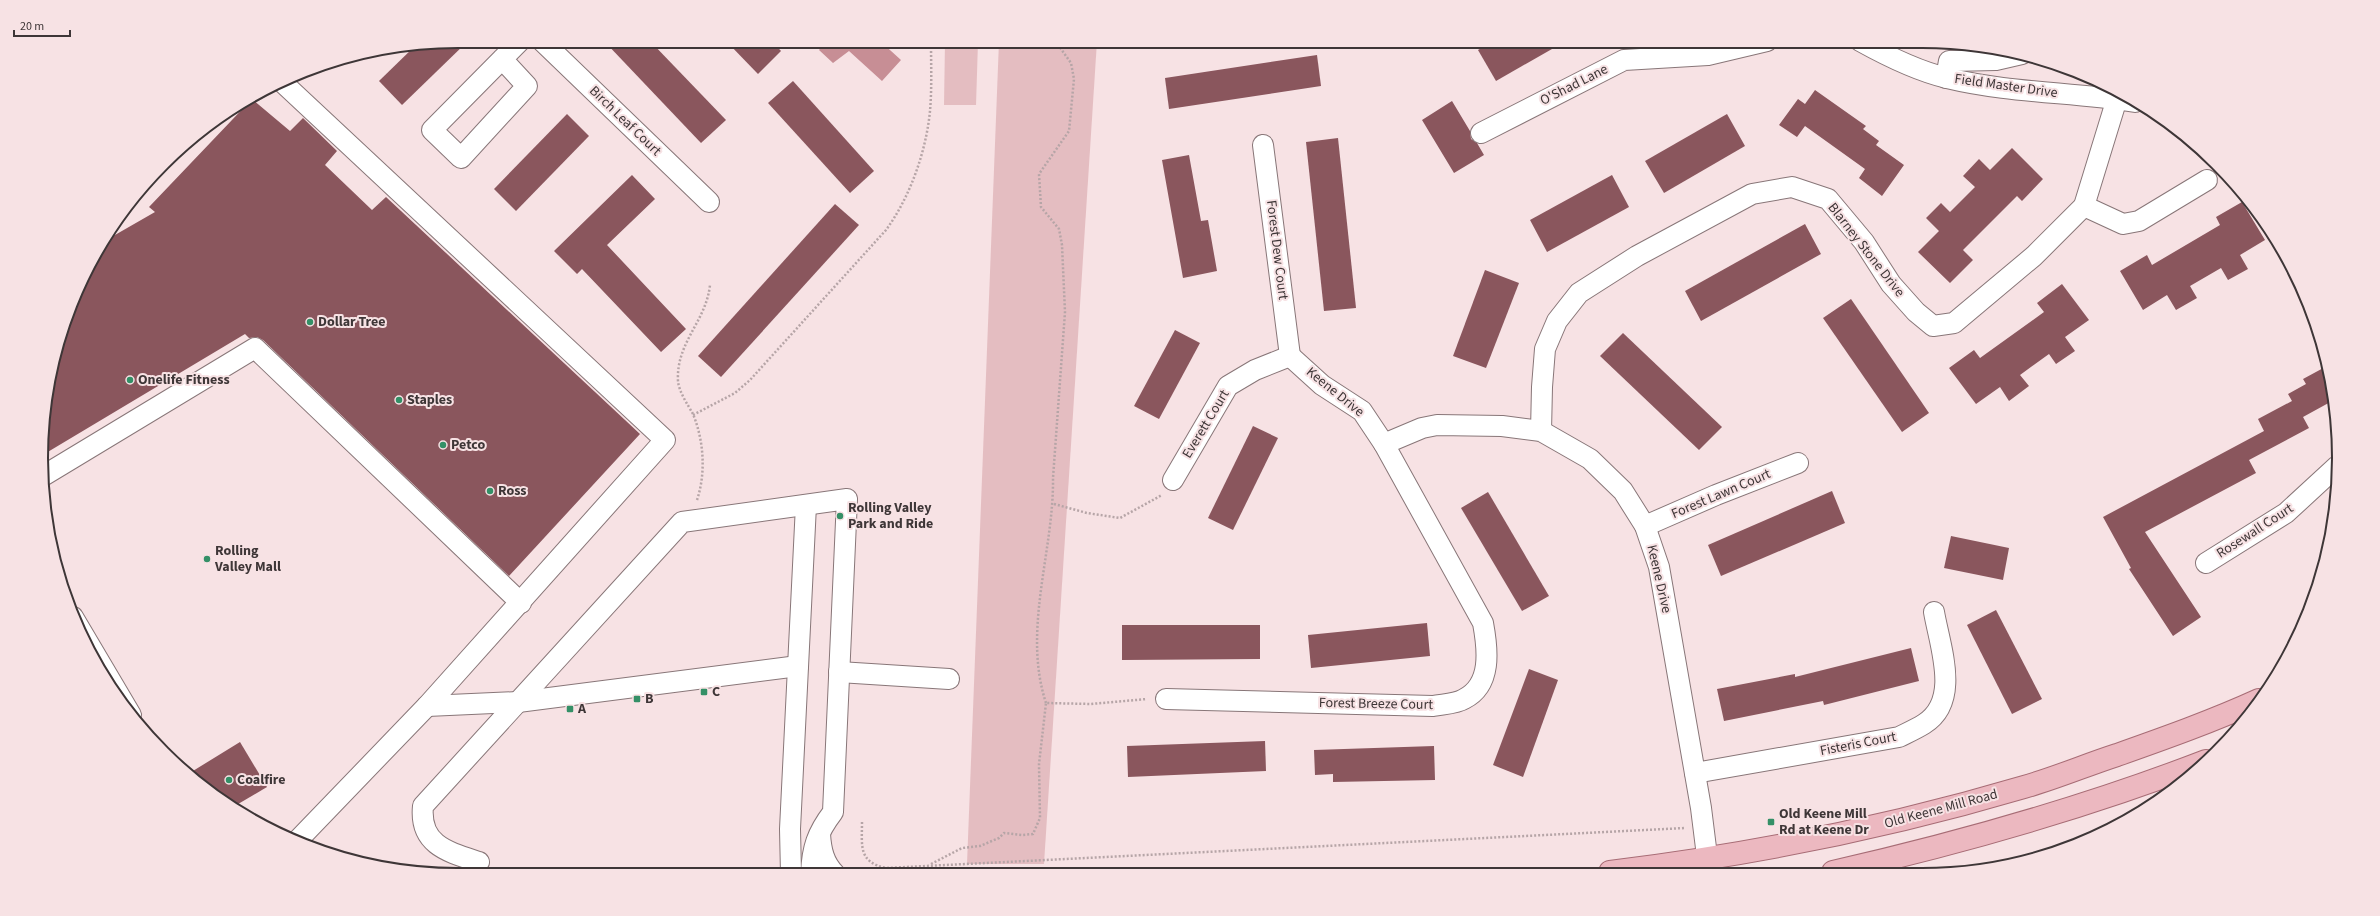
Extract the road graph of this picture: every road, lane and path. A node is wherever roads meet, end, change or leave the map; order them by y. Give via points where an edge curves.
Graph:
1 (513, 48) edge
2 (549, 48) edge
3 (931, 48) edge
4 (1060, 48) edge
5 (1738, 48) edge
6 (1874, 48) edge
7 (2008, 57) edge
8 (502, 59) junction
9 (1946, 78) junction
10 (286, 86) edge
11 (2117, 97) edge
12 (2123, 101) edge
13 (1482, 133) dead end
14 (1263, 145) dead end
15 (2207, 180) dead end
16 (708, 202) dead end
17 (2084, 206) junction
18 (710, 285) dead end
19 (1290, 356) junction
20 (693, 415) junction
21 (1541, 431) junction
22 (1384, 444) junction
23 (1798, 463) dead end
24 (2331, 472) edge
25 (49, 473) edge
26 (1173, 480) joint
27 (1054, 504) junction
28 (806, 505) junction
29 (682, 522) junction
30 (1645, 526) junction
31 (2206, 563) dead end
32 (521, 603) junction
33 (1934, 612) dead end
34 (798, 666) junction
35 (839, 672) junction
36 (949, 679) dead end
37 (1166, 699) joint
38 (518, 702) junction
39 (1046, 703) junction
40 (2250, 703) edge
41 (427, 706) junction
42 (2191, 767) edge
43 (1694, 774) junction
44 (862, 822) dead end
45 (1703, 827) junction
46 (820, 829) junction
47 (301, 837) edge
48 (479, 862) dead end
49 (928, 866) junction
50 (1708, 866) edge
51 (791, 868) edge
52 (811, 868) edge
53 (830, 868) edge
54 (1675, 868) edge
55 (1851, 868) edge

1 - 8 street
2 - 16 street, Birch Leaf Court
3 - 20 path via 930,112 922,151 900,212 750,380 735,393
4 - 27 path via 1071,63 1074,79 1070,131 1039,174 1041,207 1060,229 1062,245 1065,312
5 - 13 street, O'Shad Lane via 1708,55 1624,60
6 - 9 street, Field Master Drive
7 - 9 street via 1949,61
8 - 8 street via 432,130 461,158 527,86
9 - 11 street, Field Master Drive via 1984,86
10 - 32 street via 665,440
12 - 17 street, Blarney Stone Drive
14 - 19 street, Forest Dew Court
15 - 17 street via 2138,221 2123,224
17 - 21 street, Blarney Stone Drive via 2034,256 1954,324 1933,326 1916,312 1891,284 1864,242 1828,199 1792,187 1752,194 1637,256 1579,293 1557,321 1545,349
18 - 20 path via 708,301 701,317 688,335 678,369 678,383
19 - 22 street, Keene Drive via 1322,385 1362,411
19 - 26 street, Everett Court via 1255,370 1228,386
20 - 29 path via 700,435 703,481 697,500
21 - 22 street, Keene Drive via 1502,426 1437,425 1422,428
21 - 30 street, Keene Drive via 1576,449 1612,479
22 - 37 street, Forest Breeze Court via 1482,623 1487,653 1485,672 1478,689 1463,700 1433,706
23 - 30 street, Forest Lawn Court
24 - 31 street, Rosewall Court via 2286,513
25 - 32 street via 255,348
26 - 27 path via 1161,496 1120,518
27 - 39 path via 1039,601 1038,680
28 - 29 street
28 - 34 street
28 - 35 street via 847,499
29 - 38 street
30 - 43 street, Keene Drive via 1659,567
32 - 41 street
33 - 43 street, Fisteris Court via 1946,682 1942,704 1926,724 1899,737
34 - 38 street
34 - 51 street via 790,829
35 - 36 street
35 - 46 street via 833,812
37 - 39 path via 1134,699 1091,704
38 - 41 street
38 - 48 street via 423,806 421,819 429,838 449,853
39 - 49 path via 1039,764 1040,818 1033,834 1004,833 999,838 980,846 962,848
40 - 50 main road, Old Keene Mill Road via 2026,787
41 - 47 street
42 - 55 main road via 2148,784 2030,822
43 - 45 street, Keene Drive
44 - 49 path via 862,850 866,859 876,866
45 - 49 path
45 - 50 street, Keene Drive
46 - 52 street
46 - 53 street via 821,850
50 - 54 main road, Old Keene Mill Road

